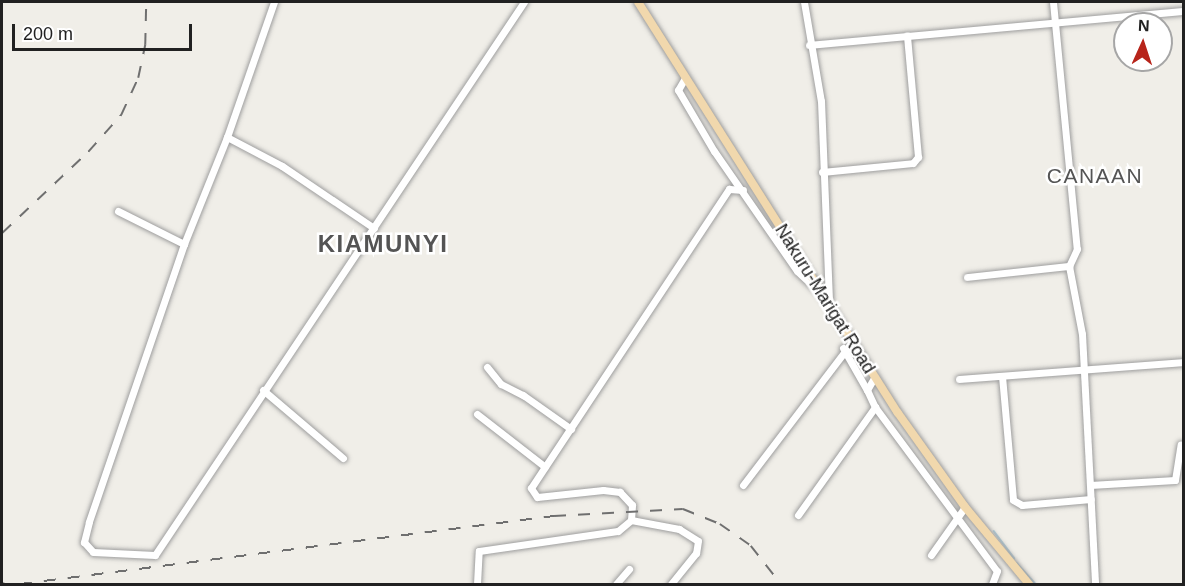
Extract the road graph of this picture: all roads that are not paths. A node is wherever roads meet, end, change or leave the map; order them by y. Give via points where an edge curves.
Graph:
1 (274, 2) edge
2 (524, 2) edge
3 (638, 2) edge
4 (804, 2) edge
5 (1053, 2) edge
6 (1184, 11) edge
7 (1054, 20) junction
8 (907, 35) junction
9 (809, 45) junction
10 (685, 78) junction
11 (227, 137) junction
12 (822, 171) junction
13 (735, 180) junction
14 (729, 189) junction
15 (743, 190) junction
16 (118, 211) dead end
17 (374, 228) junction
18 (184, 244) junction
19 (1069, 266) junction
20 (967, 277) dead end
21 (823, 295) junction
22 (829, 305) junction
23 (852, 342) junction
24 (843, 348) junction
25 (1184, 362) edge
26 (487, 368) dead end
27 (1083, 369) junction
28 (1002, 376) junction
29 (874, 378) junction
30 (959, 378) dead end
31 (263, 390) junction
32 (867, 390) junction
33 (875, 407) junction
34 (477, 414) dead end
35 (571, 429) junction
36 (1181, 444) dead end
37 (343, 458) dead end
38 (545, 467) junction
39 (743, 485) dead end
40 (1090, 485) junction
41 (1091, 499) junction
42 (965, 507) junction
43 (798, 515) dead end
44 (956, 518) junction
45 (631, 520) junction
46 (931, 555) dead end
47 (629, 569) dead end
48 (477, 585) edge
49 (616, 585) edge
50 (671, 585) edge
51 (992, 585) edge
52 (1029, 585) edge
53 (1095, 585) edge

1 - 11 street
2 - 17 street
3 - 10 main road, Nakuru-Marigat Road
4 - 9 street
5 - 7 street
6 - 7 street
7 - 8 street
7 - 19 street via 1077,249
8 - 9 street
8 - 12 street via 918,157 913,163
9 - 12 street via 820,101
10 - 13 street via 678,90
10 - 21 main road, Nakuru-Marigat Road
11 - 17 street via 282,166
11 - 18 street
12 - 22 street
13 - 14 street
13 - 15 street
14 - 15 street
14 - 35 street
15 - 21 street via 797,272
16 - 18 street
17 - 31 street
18 - 31 street via 89,522 86,546 104,554 155,555
19 - 20 street
19 - 27 street via 1082,334
21 - 22 main road, Nakuru-Marigat Road
22 - 23 main road, Nakuru-Marigat Road
23 - 24 street
23 - 29 main road, Nakuru-Marigat Road
24 - 32 street
24 - 39 street
25 - 27 street
26 - 35 street via 501,384 523,394
27 - 28 street
27 - 40 street
28 - 30 street
28 - 41 street via 1013,500 1022,505
29 - 32 street
29 - 42 main road, Nakuru-Marigat Road
31 - 37 street
32 - 33 street
33 - 43 street
33 - 44 street
34 - 38 street
35 - 38 street
36 - 40 street via 1175,480
38 - 45 street via 531,488 537,497 603,490 620,492 632,505
40 - 41 street
41 - 53 street
42 - 44 street
42 - 52 main road, Nakuru-Marigat Road
44 - 46 street
44 - 51 street via 997,571
45 - 48 street via 618,531 479,551
45 - 50 street via 679,529 698,541 696,553
47 - 49 street

